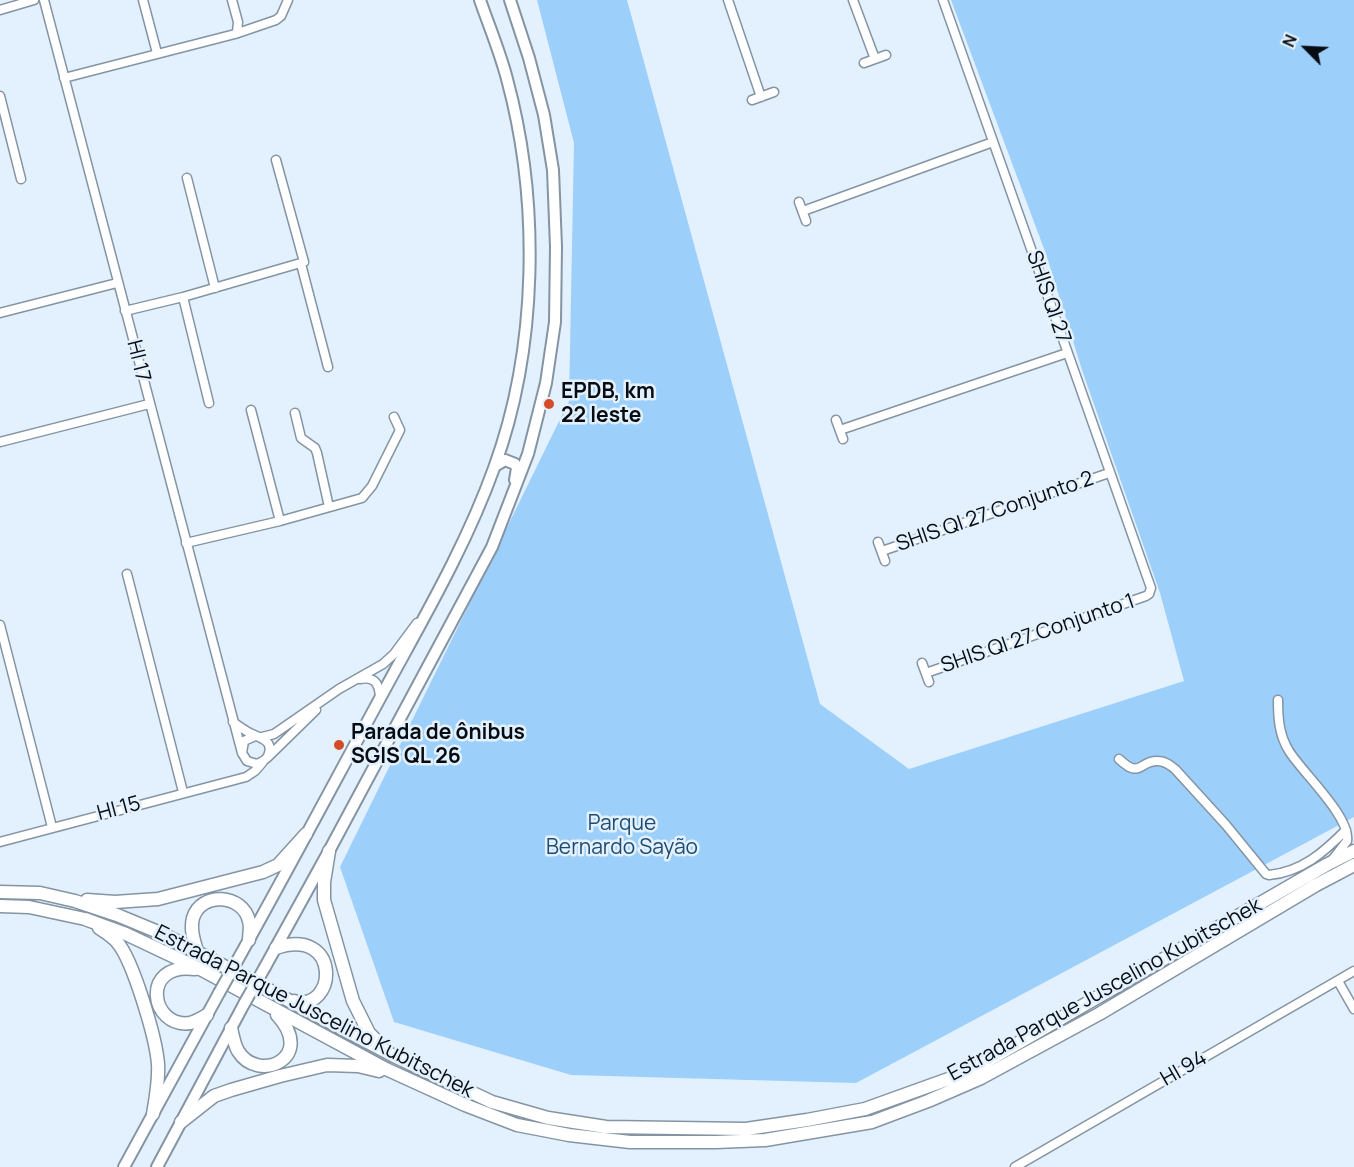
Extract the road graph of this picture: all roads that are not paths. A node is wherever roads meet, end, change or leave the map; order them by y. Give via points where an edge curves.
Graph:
1 (34, 0) edge
2 (44, 0) edge
3 (143, 0) edge
4 (232, 0) edge
5 (288, 0) edge
6 (480, 0) edge
7 (510, 0) edge
8 (728, 0) edge
9 (853, 0) edge
10 (943, 0) edge
11 (0, 10) edge
12 (237, 32) junction
13 (157, 53) junction
14 (886, 55) dead end
15 (875, 59) junction
16 (864, 63) dead end
17 (64, 78) junction
18 (774, 93) dead end
19 (0, 96) edge
20 (761, 97) junction
21 (752, 100) dead end
22 (993, 142) junction
23 (276, 159) dead end
24 (187, 178) dead end
25 (21, 179) dead end
26 (799, 202) dead end
27 (803, 211) junction
28 (806, 221) dead end
29 (303, 263) junction
30 (117, 283) junction
31 (215, 288) junction
32 (183, 297) junction
33 (125, 311) junction
34 (0, 313) edge
35 (1067, 352) junction
36 (328, 367) dead end
37 (209, 403) dead end
38 (149, 404) junction
39 (251, 410) dead end
40 (295, 413) dead end
41 (394, 417) dead end
42 (836, 420) dead end
43 (840, 429) junction
44 (843, 439) dead end
45 (0, 442) edge
46 (495, 466) junction
47 (1109, 473) junction
48 (510, 503) junction
49 (329, 507) junction
50 (280, 521) junction
51 (878, 542) dead end
52 (186, 543) junction
53 (882, 552) junction
54 (885, 561) dead end
55 (127, 574) dead end
56 (1149, 594) joint
57 (432, 600) junction
58 (0, 625) edge
59 (922, 663) dead end
60 (926, 673) junction
61 (356, 679) junction
62 (929, 682) dead end
63 (380, 697) junction
64 (326, 699) junction
65 (1278, 700) dead end
66 (234, 722) junction
67 (259, 736) junction
68 (243, 755) junction
69 (1119, 759) dead end
70 (264, 760) junction
71 (238, 778) junction
72 (183, 792) junction
73 (52, 827) junction
74 (1346, 830) junction
75 (306, 834) junction
76 (0, 842) edge
77 (329, 851) junction
78 (1354, 851) edge
79 (1328, 864) junction
80 (1354, 865) edge
81 (0, 892) edge
82 (75, 901) junction
83 (0, 906) edge
84 (85, 919) junction
85 (249, 940) junction
86 (276, 948) junction
87 (197, 951) junction
88 (202, 970) junction
89 (1354, 971) edge
90 (1338, 981) junction
91 (281, 996) junction
92 (270, 1008) junction
93 (1354, 1009) edge
94 (207, 1015) junction
95 (231, 1028) junction
96 (393, 1056) junction
97 (386, 1070) junction
98 (153, 1114) junction
99 (181, 1122) junction
100 (124, 1167) edge
101 (157, 1167) edge
102 (1015, 1167) edge

1 - 11 street
2 - 17 street, HI 17
3 - 13 street
4 - 12 street
5 - 12 street via 276,20
6 - 46 main road via 507,77 520,137 530,250 522,353
7 - 48 main road via 544,115 553,170 556,247 555,322 546,383 528,454
8 - 20 street
9 - 15 street
10 - 22 street, SHIS QI 27
12 - 13 street
13 - 17 street
14 - 15 street
15 - 16 street
17 - 30 street, HI 17
18 - 20 street
19 - 25 street
20 - 21 street
22 - 27 street
22 - 35 street, SHIS QI 27
23 - 29 street
24 - 31 street
26 - 27 street
27 - 28 street
29 - 31 street
29 - 36 street
30 - 33 street, HI 17
30 - 34 street
31 - 32 street
32 - 33 street
32 - 37 street
33 - 38 street, HI 17
35 - 43 street
35 - 47 street, SHIS QI 27
38 - 45 street
38 - 52 street, HI 17
39 - 50 street
40 - 49 street via 301,438 317,453
41 - 49 street via 400,430 372,486 362,498
42 - 43 street
43 - 44 street
46 - 48 main road via 505,460 517,468
46 - 57 main road via 468,531
47 - 53 street, SHIS QI 27 Conjunto 2
47 - 56 street, SHIS QI 27 via 1150,586
48 - 77 main road via 492,547
49 - 50 street
50 - 52 street
51 - 53 street
52 - 66 street, HI 17
53 - 54 street
55 - 72 street
56 - 60 street, SHIS QI 27 Conjunto 1
57 - 61 street via 394,654
57 - 63 main road
58 - 73 street
59 - 60 street
60 - 62 street
61 - 63 street via 376,681
61 - 64 street
63 - 75 main road
64 - 67 street via 282,729
64 - 70 street, HI 15
65 - 74 street via 1278,725 1287,749 1327,797
66 - 67 street
66 - 68 street, HI 17
67 - 68 street via 244,741
67 - 70 street via 269,747
68 - 70 street via 252,763
68 - 71 street via 243,771
69 - 74 street via 1134,768 1158,761 1175,769 1269,875 1310,862
70 - 71 street, HI 15 via 250,775
71 - 72 street, HI 15
72 - 73 street, HI 15
73 - 76 street, HI 15
74 - 79 street via 1347,841
75 - 82 highway via 278,865 243,878 158,899
75 - 85 main road
77 - 86 main road
77 - 96 highway via 324,900 353,1001 369,1033
78 - 79 highway, Estrada Parque Juscelino Kubitschek
79 - 96 highway, Estrada Parque Juscelino Kubitschek via 968,1072 865,1108 819,1118 746,1129 606,1127 548,1118 492,1102
80 - 97 highway, Estrada Parque Juscelino Kubitschek via 981,1078 872,1122 765,1140 630,1142 570,1136 517,1125
81 - 82 highway, Estrada Parque Juscelino Kubitschek via 40,893
82 - 87 highway, Estrada Parque Juscelino Kubitschek
83 - 84 highway, Estrada Parque Juscelino Kubitschek via 29,907
84 - 88 highway, Estrada Parque Juscelino Kubitschek
84 - 98 highway via 116,940 133,971 158,1064
85 - 87 highway via 250,922 238,904 216,899 198,908 194,917
85 - 94 main road, bridge
86 - 91 highway via 290,944 307,946 323,958 326,968 326,982 320,993 308,1001
86 - 95 main road, bridge
87 - 91 highway, Estrada Parque Juscelino Kubitschek
88 - 92 highway, Estrada Parque Juscelino Kubitschek
88 - 94 highway via 173,970 157,985 156,993 162,1011 178,1022 190,1023
89 - 90 street, HI 94
90 - 93 street
90 - 102 street, HI 94
91 - 96 highway, Estrada Parque Juscelino Kubitschek
92 - 95 highway via 288,1026 291,1035 286,1057 274,1066 248,1061 238,1052
92 - 97 highway, Estrada Parque Juscelino Kubitschek
94 - 98 main road
95 - 99 main road
97 - 99 highway via 343,1065 311,1068 214,1096
98 - 100 main road
99 - 101 main road

